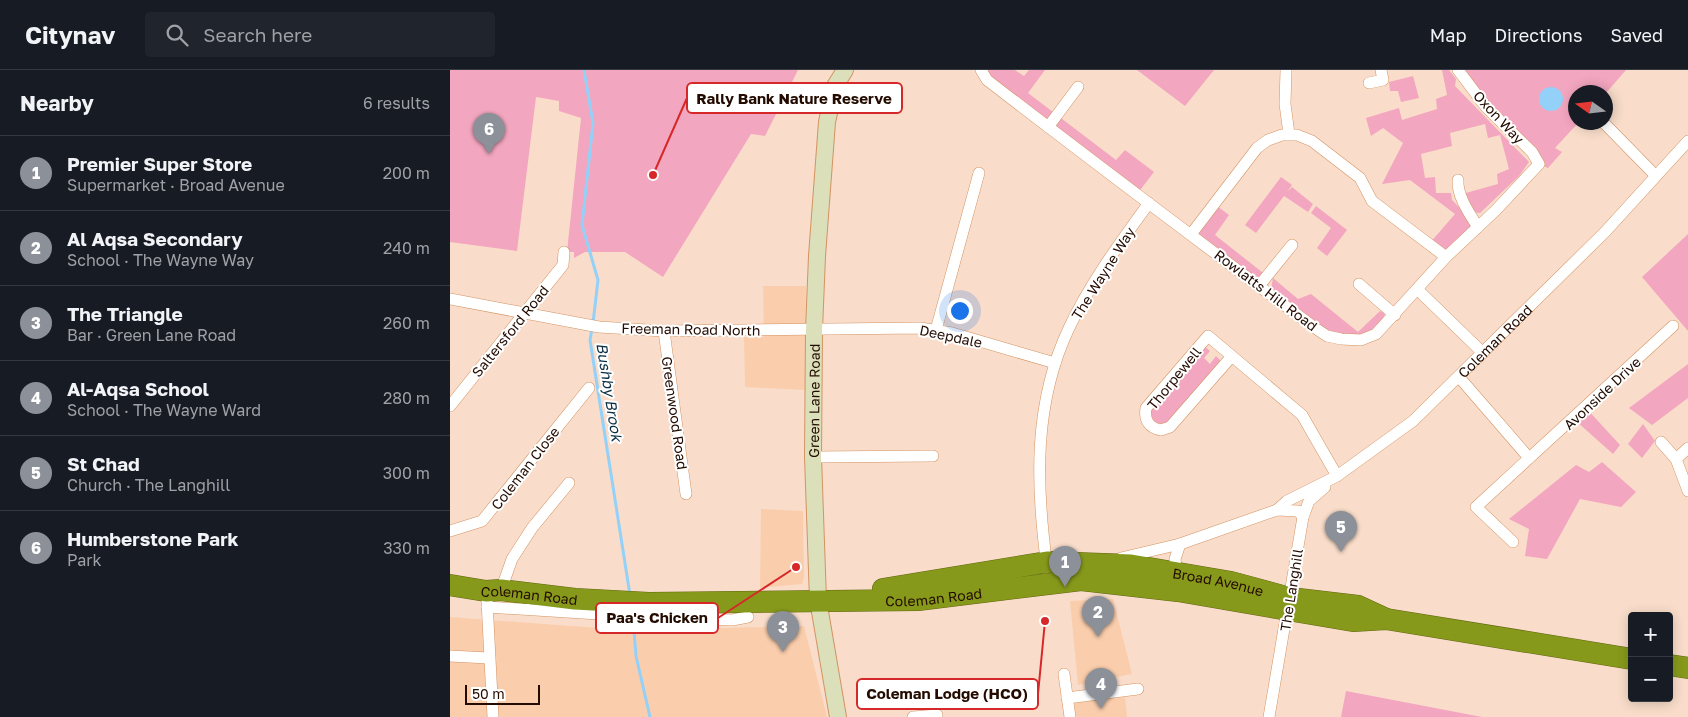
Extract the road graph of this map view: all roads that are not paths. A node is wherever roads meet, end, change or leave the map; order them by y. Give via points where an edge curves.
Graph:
1 (845, 70) edge
2 (981, 70) edge
3 (1286, 70) edge
4 (1381, 70) edge
5 (1458, 70) edge
6 (1369, 83) dead end
7 (1078, 87) dead end
8 (1048, 127) junction
9 (1611, 130) edge
10 (1289, 134) junction
11 (1688, 141) edge
12 (1539, 164) joint
13 (980, 173) dead end
14 (1655, 175) junction
15 (1458, 180) dead end
16 (1150, 203) junction
17 (1478, 226) junction
18 (1192, 234) junction
19 (1292, 245) dead end
20 (564, 252) dead end
21 (1446, 257) junction
22 (1359, 284) dead end
23 (1259, 286) junction
24 (1418, 290) junction
25 (450, 299) edge
26 (524, 314) junction
27 (1395, 315) junction
28 (1673, 326) dead end
29 (814, 330) junction
30 (936, 330) junction
31 (664, 331) junction
32 (1483, 353) junction
33 (1232, 356) junction
34 (1055, 363) junction
35 (1459, 377) junction
36 (589, 388) dead end
37 (454, 394) edge
38 (450, 406) edge
39 (1661, 442) dead end
40 (1688, 448) edge
41 (934, 456) dead end
42 (814, 457) junction
43 (1529, 458) junction
44 (1676, 459) junction
45 (1337, 476) junction
46 (569, 483) dead end
47 (1688, 491) edge
48 (686, 494) dead end
49 (1277, 510) junction
50 (1303, 517) junction
51 (450, 531) edge
52 (1514, 542) dead end
53 (1180, 544) junction
54 (1047, 562) junction
55 (1100, 564) junction
56 (1178, 582) junction
57 (1050, 583) junction
58 (450, 585) edge
59 (491, 596) junction
60 (818, 600) junction
61 (1289, 604) junction
62 (647, 610) junction
63 (748, 617) dead end
64 (450, 656) edge
65 (488, 658) junction
66 (1628, 658) edge
67 (1673, 666) edge
68 (1688, 668) edge
69 (1064, 674) dead end
70 (1138, 689) dead end
71 (1067, 698) junction
72 (937, 714) dead end
73 (493, 717) edge
74 (838, 717) edge
75 (913, 717) edge
76 (1070, 717) edge
77 (1269, 717) edge

1 - 29 street, Green Lane Road via 835,86 827,122
2 - 8 street, Rowlatts Hill Road via 987,80
3 - 10 street via 1285,104
4 - 6 street via 1383,80
5 - 12 street, Oxon Way via 1486,107 1532,152
7 - 8 street
8 - 16 street, Rowlatts Hill Road
9 - 14 street
10 - 18 street via 1262,144
10 - 21 street via 1312,141 1344,163 1360,178 1372,201
11 - 14 street, Coleman Road
12 - 17 street, Rowlatts Hill Road
13 - 30 street
14 - 32 street, Coleman Road via 1605,232
15 - 17 street via 1462,198
16 - 18 street, Rowlatts Hill Road
16 - 34 street, The Wayne Way via 1088,293 1069,327
17 - 21 street, Rowlatts Hill Road
18 - 23 street, Rowlatts Hill Road
19 - 23 street
20 - 26 street, Saltersford Road via 562,265
21 - 24 street, Rowlatts Hill Road
22 - 27 street
23 - 27 street, Rowlatts Hill Road via 1327,336 1360,340 1376,334
24 - 27 street, Rowlatts Hill Road
24 - 32 street
25 - 26 street, Freeman Road North
26 - 31 street, Freeman Road North via 599,327
26 - 37 street, Saltersford Road
28 - 43 street, Avonside Drive
29 - 30 street, Deepdale
29 - 31 street, Freeman Road North
29 - 42 street, Green Lane Road
30 - 34 street, Deepdale
31 - 48 street, Greenwood Road
32 - 35 street, Coleman Road
33 - 33 street, Thorpewell via 1170,427 1161,430 1149,424 1145,417 1146,408 1208,336
33 - 45 street, Thorpewell via 1302,415
34 - 54 street, The Wayne Way via 1045,402 1038,459
35 - 43 street
35 - 45 street, Coleman Road via 1413,421
36 - 51 street, Coleman Close via 482,521
37 - 38 street, Saltersford Road
39 - 44 street
40 - 44 street
41 - 42 street
42 - 60 street, Green Lane Road
43 - 52 street, Avonside Drive via 1476,507
44 - 47 street
45 - 49 street, Coleman Road via 1287,501
45 - 50 street, The Langhill via 1309,501
46 - 59 street via 532,528
49 - 50 street, Coleman Road via 1298,511
49 - 53 street, Coleman Road
50 - 61 street, The Langhill
53 - 55 street, Coleman Road
53 - 56 street via 1175,559
54 - 55 highway, Broad Avenue
54 - 57 street, The Wayne Way
54 - 60 highway, Coleman Road
55 - 56 highway, Broad Avenue via 1131,565
56 - 57 highway, Broad Avenue via 1081,580
56 - 61 highway, Broad Avenue via 1231,582
57 - 60 highway, Coleman Road via 918,600
58 - 59 highway, Coleman Road
59 - 62 highway, Coleman Road via 618,610
59 - 65 street
60 - 62 highway, Coleman Road
60 - 74 street, Green Lane Road
61 - 66 highway, Broad Avenue via 1358,606 1386,619
61 - 77 street, The Langhill
62 - 63 street via 732,620
64 - 65 street
65 - 73 street
67 - 68 highway
69 - 71 street
70 - 71 street
71 - 76 street
72 - 75 street

